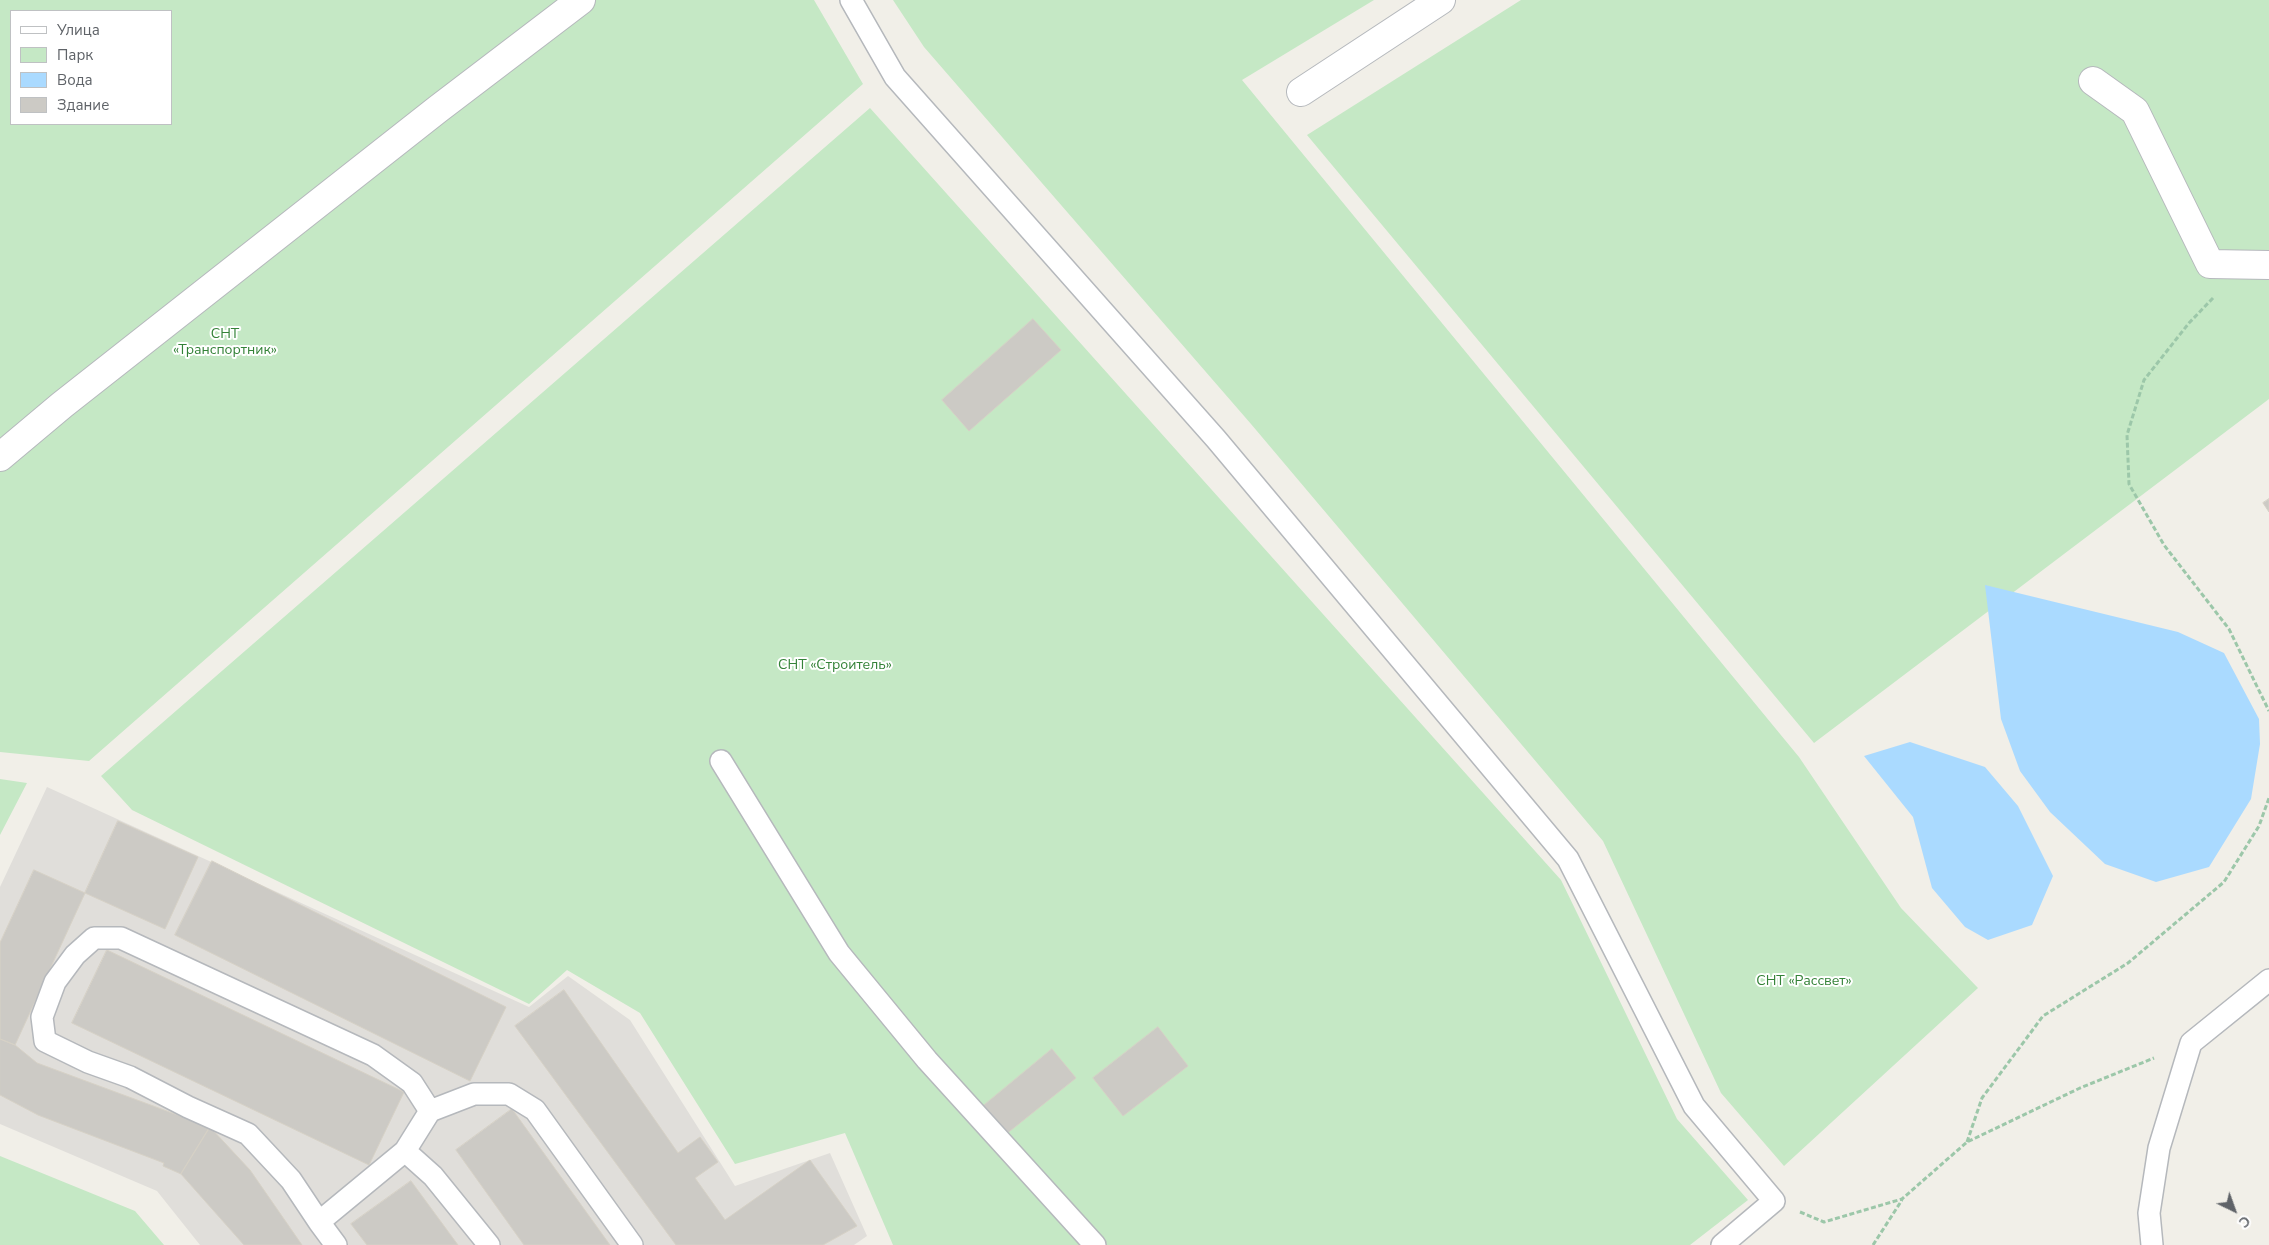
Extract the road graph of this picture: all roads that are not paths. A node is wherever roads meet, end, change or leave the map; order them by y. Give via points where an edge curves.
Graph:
1 (581, 0) edge
2 (851, 0) edge
3 (1441, 0) edge
4 (2093, 81) dead end
5 (1301, 92) dead end
6 (2256, 265) edge
7 (0, 457) edge
8 (720, 762) dead end
9 (2269, 980) edge
10 (430, 1111) junction
11 (405, 1151) junction
12 (319, 1222) junction
13 (336, 1245) edge
14 (489, 1245) edge
15 (632, 1245) edge
16 (1095, 1245) edge
17 (1722, 1245) edge
18 (2152, 1245) edge

1 - 7 street via 430,115
2 - 17 lane via 895,77 1216,439 1568,859 1694,1106 1774,1201
3 - 5 street
4 - 6 street via 2135,111 2210,264
8 - 16 lane via 839,953 928,1060
9 - 18 lane via 2191,1042 2159,1148 2149,1213
10 - 11 lane
10 - 12 lane via 412,1083 373,1055 160,954 122,938 94,938 75,955 55,982 42,1016 46,1041 248,1134 291,1180
10 - 15 lane via 474,1094 509,1094 535,1110
11 - 12 lane
11 - 14 lane via 432,1176
12 - 13 lane

